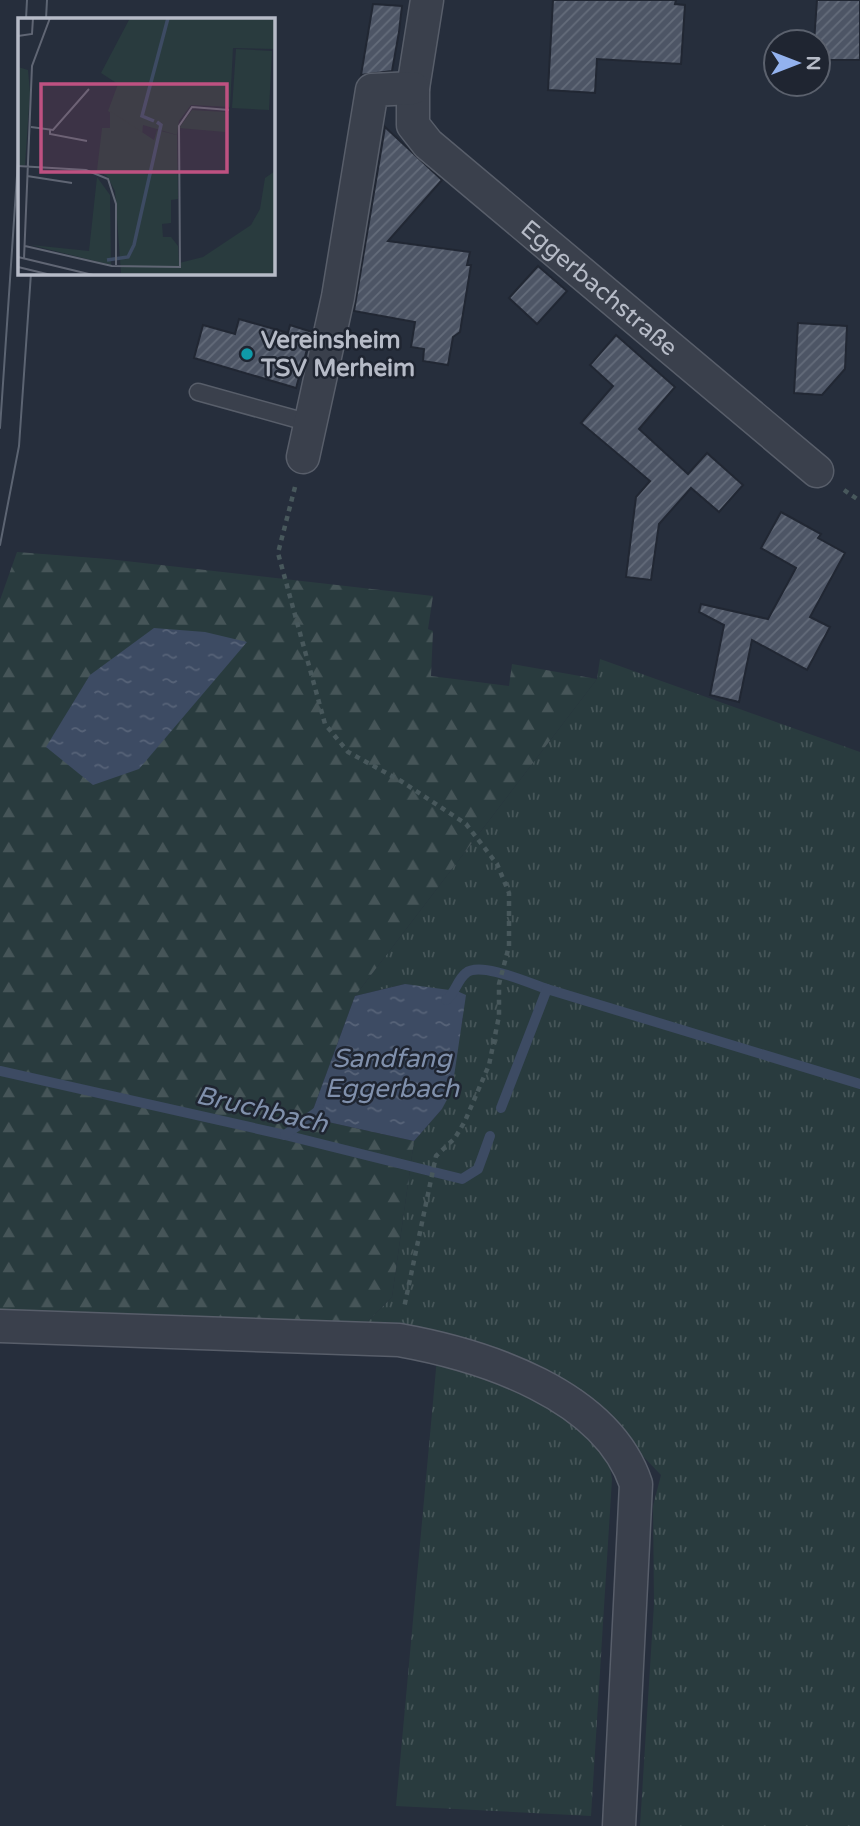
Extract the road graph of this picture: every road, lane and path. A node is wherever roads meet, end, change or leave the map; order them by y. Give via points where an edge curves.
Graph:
1 (428, 0) edge
2 (413, 88) junction
3 (198, 392) dead end
4 (310, 423) junction
5 (303, 457) joint
6 (817, 471) dead end
7 (0, 1326) edge
8 (398, 1340) junction
9 (619, 1826) edge

1 - 2 street, Eggerbachstraße
2 - 4 street via 372,90 338,298
2 - 6 street, Eggerbachstraße via 413,125 428,144
3 - 4 lane
4 - 5 street
5 - 8 path via 278,553 325,724 348,752 466,824 484,843 509,893 506,968 499,984 499,1016 489,1065 465,1121 436,1156
7 - 8 street
8 - 9 street via 455,1351 517,1374 607,1431 628,1460 636,1484

